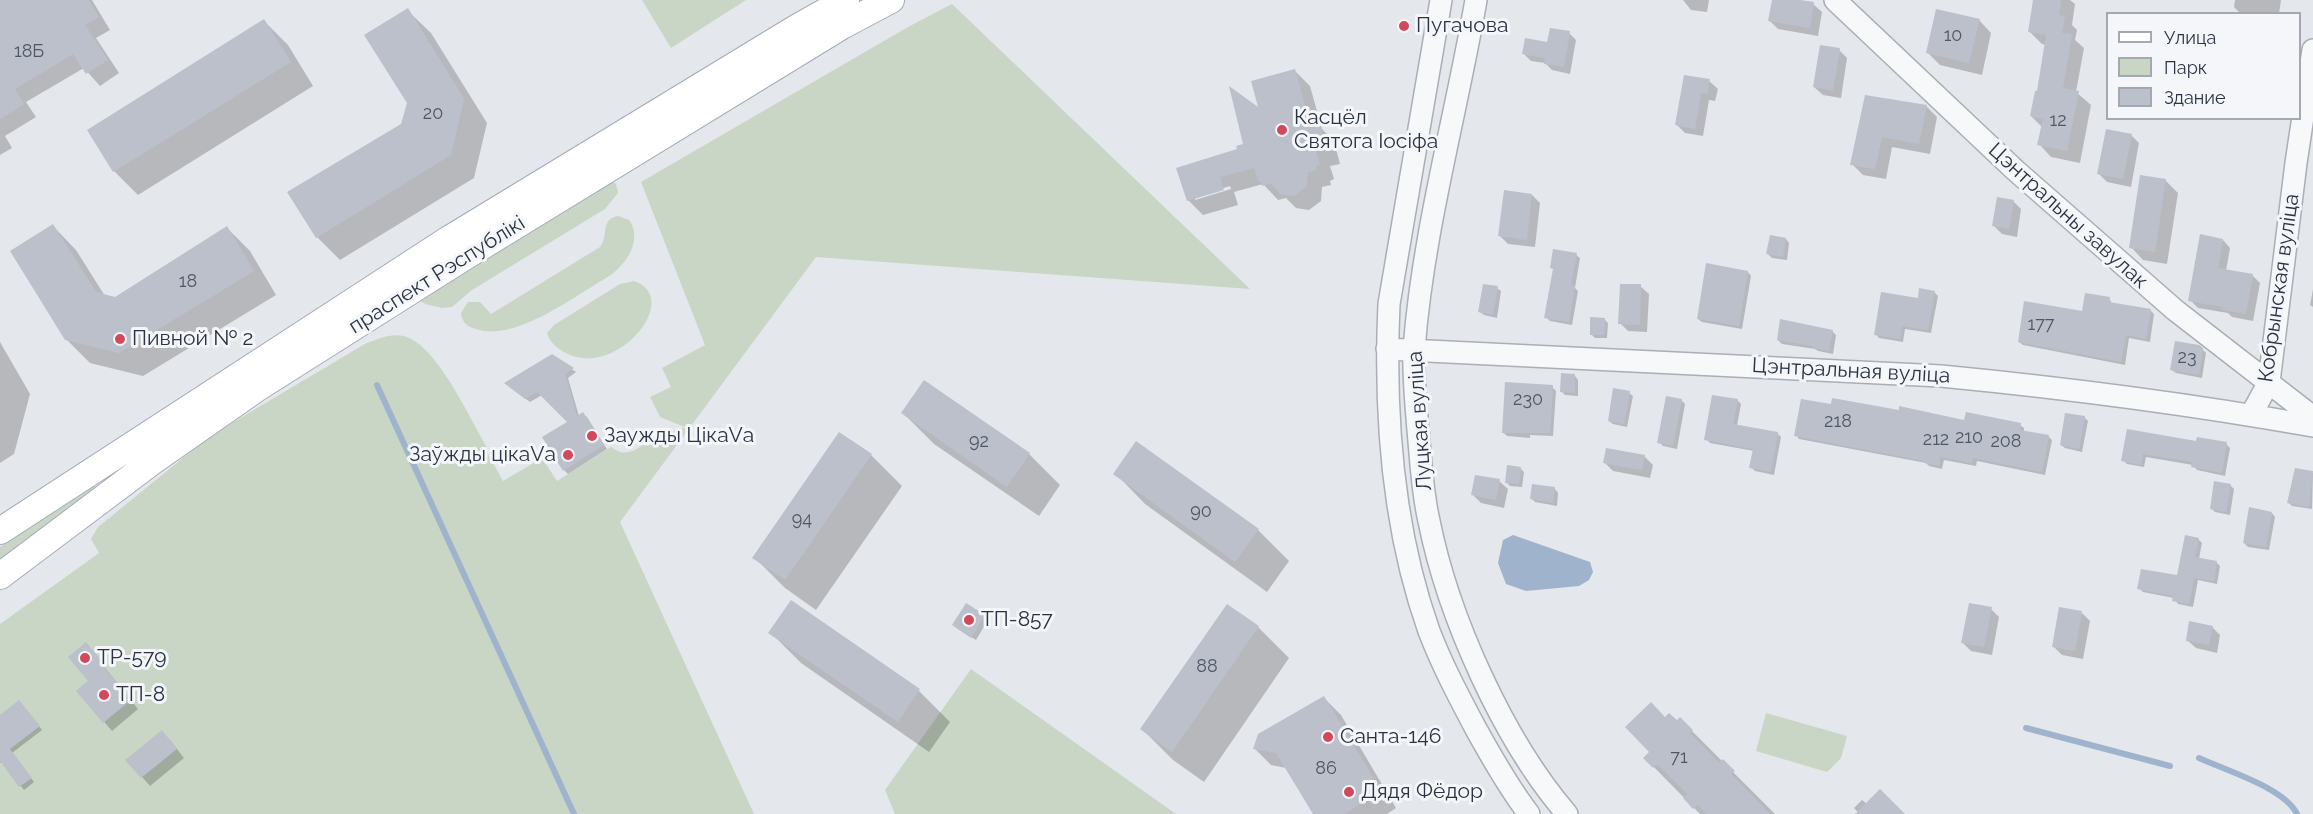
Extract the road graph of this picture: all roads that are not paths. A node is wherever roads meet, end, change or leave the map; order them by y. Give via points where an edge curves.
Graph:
1 (846, 0) edge
2 (891, 0) edge
3 (1441, 0) edge
4 (1476, 0) edge
5 (1835, 0) edge
6 (2313, 50) edge
7 (2305, 165) edge
8 (1387, 349) junction
9 (1414, 350) junction
10 (2270, 382) junction
11 (2251, 415) junction
12 (2313, 417) edge
13 (2313, 426) edge
14 (0, 531) edge
15 (0, 576) edge
16 (1529, 814) edge
17 (1567, 814) edge

1 - 14 main road, праспект Рэспублікі via 449,239
2 - 15 main road, праспект Рэспублікі via 821,38 256,389
3 - 8 street, Луцкая вуліца via 1389,304
4 - 9 street, Луцкая вуліца via 1434,206
5 - 10 street, Цэнтральны завулак via 2015,171 2175,310
6 - 7 street, Кобрынская вуліца
7 - 10 street, Кобрынская вуліца
8 - 9 street, Цэнтральная вуліца
8 - 16 street, Луцкая вуліца via 1396,502 1417,592 1452,684
9 - 11 street, Цэнтральная вуліца via 1941,376
9 - 17 street, Луцкая вуліца via 1424,490 1440,567 1463,635 1510,730 1542,784
10 - 11 street, Кобрынская вуліца
10 - 12 street, Цэнтральны завулак
11 - 13 street, Цэнтральная вуліца

